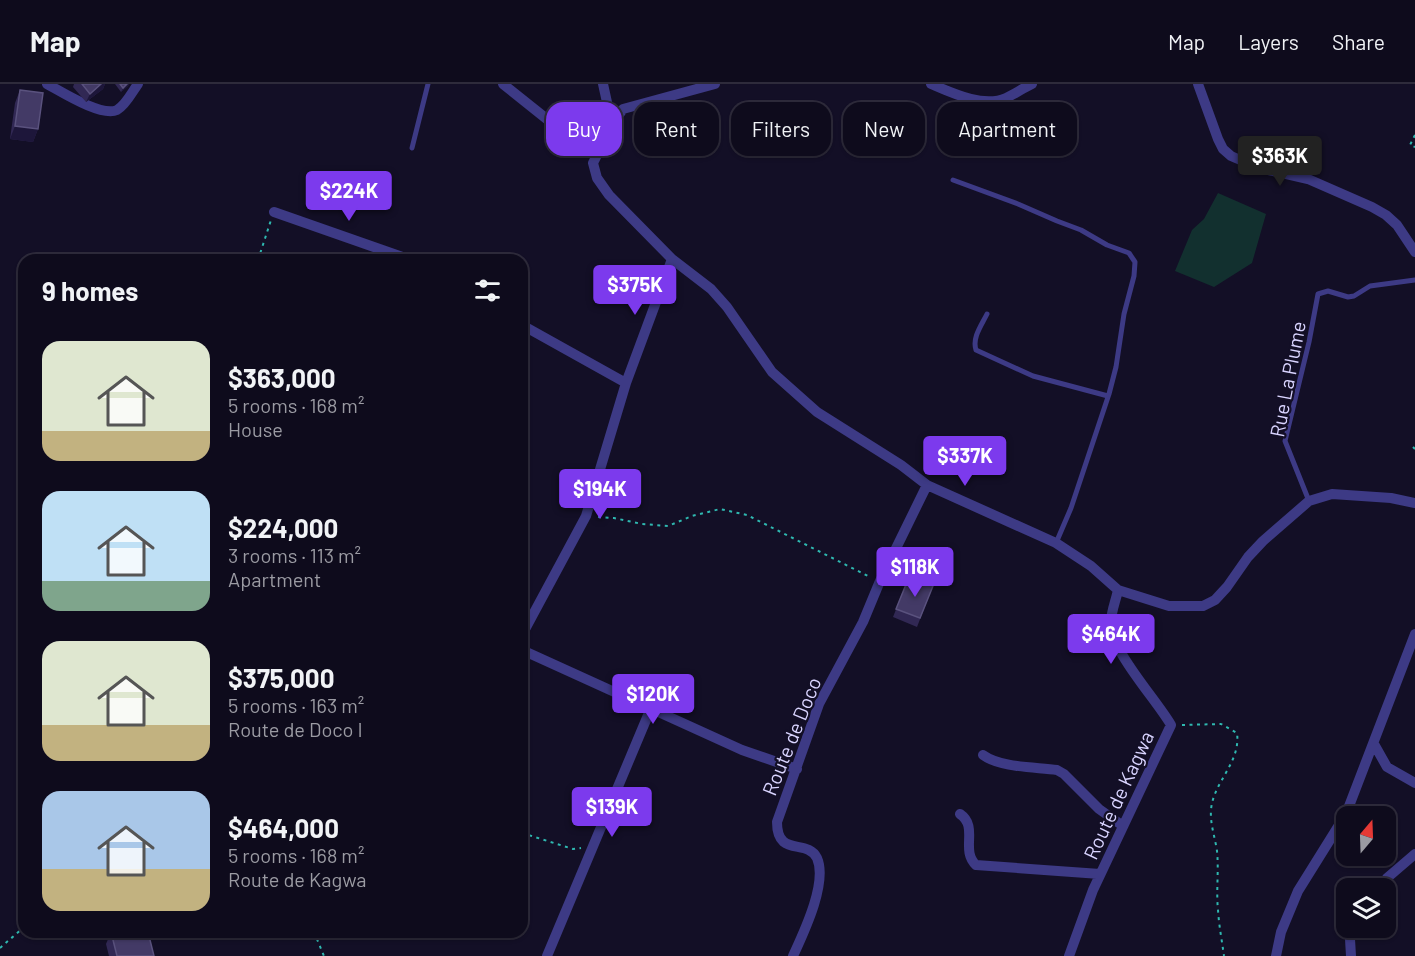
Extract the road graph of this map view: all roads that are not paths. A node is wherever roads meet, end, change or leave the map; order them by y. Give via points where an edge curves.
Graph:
1 (47, 84) edge
2 (138, 84) edge
3 (428, 84) edge
4 (503, 84) edge
5 (603, 84) edge
6 (715, 84) edge
7 (931, 84) edge
8 (1032, 84) edge
9 (1198, 84) edge
10 (607, 102) edge
11 (622, 109) edge
12 (546, 118) edge
13 (412, 148) dead end
14 (596, 156) edge
15 (953, 180) dead end
16 (274, 212) road end
17 (1415, 252) edge
18 (394, 254) edge
19 (672, 259) junction
20 (1415, 280) edge
21 (987, 314) dead end
22 (528, 328) edge
23 (626, 383) junction
24 (1108, 396) junction
25 (927, 485) junction
26 (1309, 501) junction
27 (1415, 503) edge
28 (1056, 543) junction
29 (1118, 591) junction
30 (528, 624) edge
31 (1415, 634) edge
32 (528, 653) edge
33 (651, 708) junction
34 (1374, 744) junction
35 (983, 755) dead end
36 (796, 769) junction
37 (1415, 783) edge
38 (960, 814) dead end
39 (1123, 826) junction
40 (1415, 854) edge
41 (1100, 874) junction
42 (1387, 878) edge
43 (1350, 938) edge
44 (548, 956) edge
45 (793, 956) edge
46 (1069, 956) edge
47 (1276, 956) edge
48 (1351, 956) edge

1 - 2 street via 109,112 120,107
3 - 13 lane
4 - 12 street
5 - 10 street
6 - 11 street
7 - 8 street via 966,98 987,100 1004,99
9 - 17 street via 1218,139 1231,156 1259,168 1308,179 1372,207 1397,225
14 - 19 street via 593,163 597,178 609,195
15 - 24 lane via 1129,253 1135,262 1134,276
16 - 18 street
19 - 23 street
19 - 25 street via 728,307 772,372 793,392
20 - 26 lane, Rue La Plume via 1370,286 1348,297 1328,291 1318,294 1286,441
21 - 24 lane via 975,338 976,350 1033,376
22 - 23 street
23 - 30 street via 586,516
24 - 28 lane
25 - 28 street
25 - 36 street, Route de Doco via 863,622 819,704
26 - 27 street via 1332,494
26 - 29 street via 1263,541 1215,600 1203,606 1169,606
28 - 29 street via 1091,566
29 - 39 street, Route de Kagwa via 1110,623 1116,647 1171,725
31 - 34 street
32 - 33 street
33 - 36 street via 741,750
33 - 44 street
34 - 37 street via 1388,767
34 - 47 street via 1346,814 1298,891
35 - 39 street via 997,762 1057,770
36 - 45 street, Route de Doco via 777,822 777,834 783,842 812,852 819,874 811,916
38 - 41 street via 970,826 968,853 976,865
39 - 41 street, Route de Kagwa
40 - 42 street
41 - 46 street, Route de Kagwa
43 - 48 street

